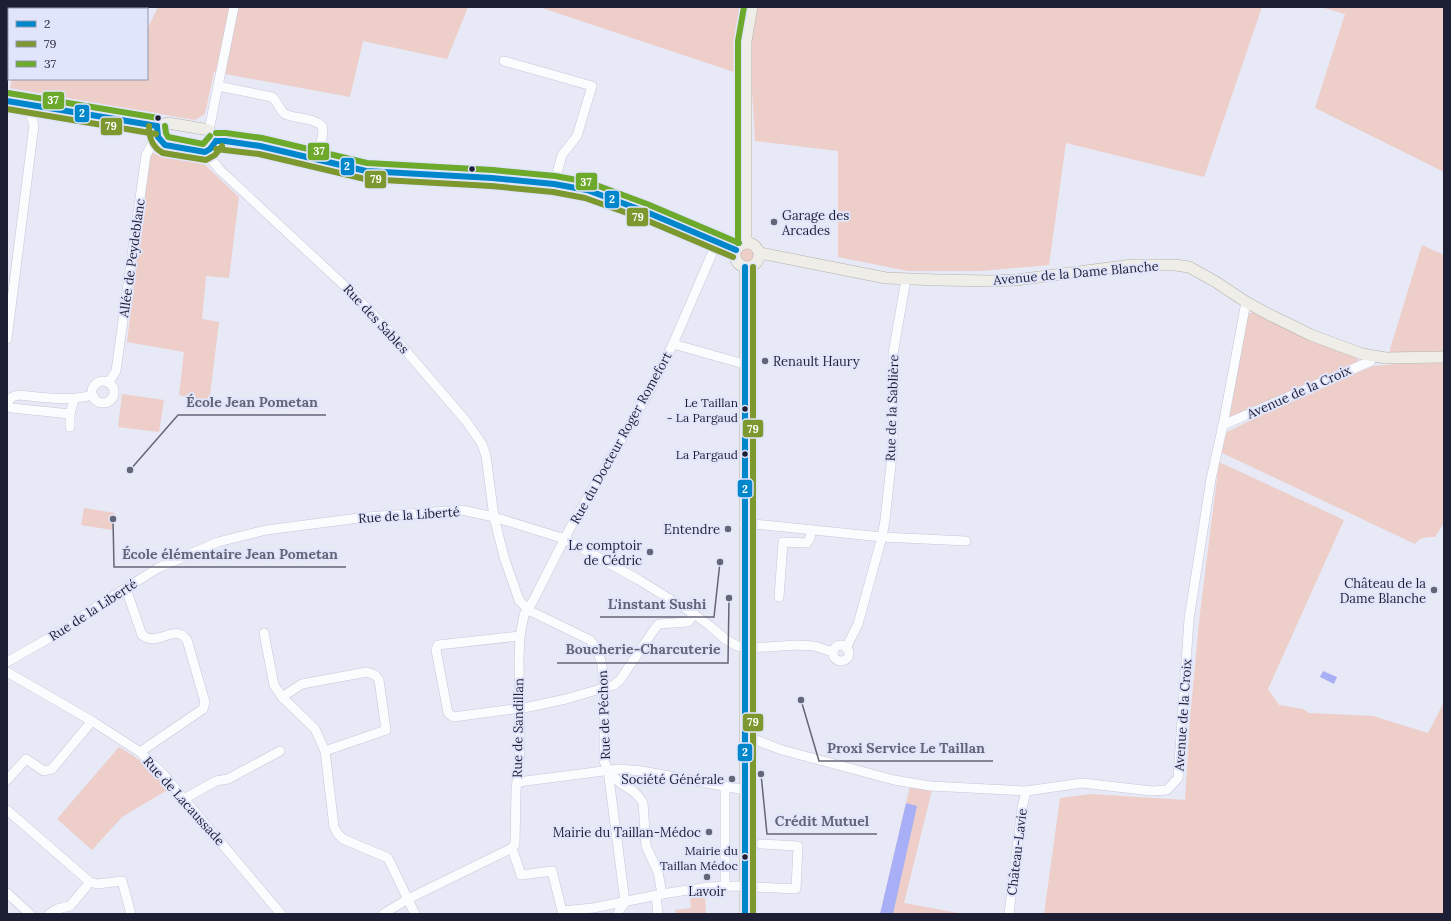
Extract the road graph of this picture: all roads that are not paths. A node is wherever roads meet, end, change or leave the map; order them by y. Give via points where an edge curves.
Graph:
1 (234, 7) edge
2 (752, 7) edge
3 (504, 61) dead end
4 (218, 86) junction
5 (7, 102) edge
6 (27, 104) junction
7 (209, 130) junction
8 (157, 131) junction
9 (220, 141) junction
10 (205, 152) junction
11 (317, 160) junction
12 (554, 184) junction
13 (717, 242) junction
14 (746, 243) junction
15 (736, 250) junction
16 (760, 253) junction
17 (745, 267) junction
18 (906, 280) junction
19 (1246, 302) junction
20 (7, 339) edge
21 (673, 344) junction
22 (1372, 357) junction
23 (1444, 357) edge
24 (744, 364) junction
25 (108, 383) junction
26 (92, 395) junction
27 (74, 399) junction
28 (70, 414) junction
29 (1223, 425) junction
30 (70, 427) dead end
31 (494, 517) junction
32 (744, 523) junction
33 (810, 530) junction
34 (882, 537) junction
35 (565, 539) junction
36 (966, 541) dead end
37 (126, 589) junction
38 (779, 597) dead end
39 (528, 610) junction
40 (694, 614) junction
41 (264, 633) dead end
42 (520, 636) junction
43 (744, 647) junction
44 (833, 652) joint
45 (7, 662) edge
46 (7, 666) edge
47 (7, 672) edge
48 (604, 688) junction
49 (282, 697) junction
50 (520, 709) junction
51 (92, 721) junction
52 (745, 739) junction
53 (280, 751) dead end
54 (325, 751) junction
55 (140, 752) junction
56 (608, 770) junction
57 (7, 780) edge
58 (518, 782) junction
59 (725, 787) junction
60 (745, 790) junction
61 (1026, 791) junction
62 (184, 800) junction
63 (7, 810) edge
64 (761, 844) dead end
65 (512, 848) junction
66 (90, 882) junction
67 (725, 886) junction
68 (744, 886) junction
69 (7, 893) edge
70 (659, 895) junction
71 (408, 899) junction
72 (625, 902) junction
73 (593, 908) junction
74 (30, 914) edge
75 (49, 914) edge
76 (131, 914) edge
77 (281, 914) edge
78 (383, 914) edge
79 (415, 914) edge
80 (603, 914) edge
81 (618, 914) edge
82 (658, 914) edge
83 (745, 914) edge
84 (1009, 914) edge

1 - 4 street
2 - 14 main road via 746,41
3 - 12 street via 592,86 577,136 562,156
4 - 7 street
4 - 11 street via 272,97 285,114 316,121 322,126 323,133
5 - 6 main road
6 - 8 main road
6 - 20 street via 34,124
7 - 8 main road via 168,123
7 - 9 main road
8 - 10 main road via 160,141 165,145
8 - 25 street, Allée de Peydeblanc via 146,155 116,371
9 - 10 main road
9 - 11 main road via 260,146
10 - 31 street, Rue des Sables via 220,170 348,289 388,330 466,421 482,444 486,456
11 - 12 main road via 366,171
12 - 13 main road via 587,190
13 - 15 main road
13 - 21 street, Rue du Docteur Roger Romefort
14 - 15 main road
14 - 16 main road via 755,246
15 - 17 main road via 736,260
16 - 17 main road via 757,263
16 - 18 main road, Avenue de la Dame Blanche
17 - 24 main road
18 - 19 main road, Avenue de la Dame Blanche via 990,282 1132,266 1175,265 1189,267
18 - 34 street, Rue de la Sablière via 893,354 893,447
19 - 22 main road, Avenue de la Dame Blanche via 1310,335
19 - 29 street, Avenue de la Croix
21 - 24 street
21 - 35 street, Rue du Docteur Roger Romefort via 648,394
22 - 23 main road, Avenue de la Dame Blanche
22 - 29 street, Avenue de la Croix via 1371,361
24 - 32 main road
25 - 26 street via 97,382 92,387
25 - 26 street via 113,390 113,396 109,400 104,403 96,401
26 - 27 street
27 - 28 street
27 - 28 street via 18,395 8,400 9,407 12,408
28 - 30 street
29 - 61 street, Avenue de la Croix via 1211,479 1190,619 1178,778 1167,790 1152,791 1082,783
31 - 35 street, Rue de la Liberté
31 - 37 street, Rue de la Liberté via 462,510 367,517 266,530 218,542 158,568
31 - 39 street, Rue de Péchon via 519,600
32 - 33 street
32 - 43 main road
33 - 34 street
33 - 38 street via 807,543 783,542
34 - 36 street
34 - 44 street, Rue de la Sablière via 858,624 846,648 838,646
35 - 39 street, Rue du Docteur Roger Romefort
35 - 40 street, Rue de la Liberté
37 - 45 street, Rue de la Liberté via 67,628
37 - 55 street via 142,635 146,639 152,640 176,633 187,640 205,702 203,709
39 - 42 street, Rue de Sandillan via 524,615
39 - 48 street, Rue de Péchon via 590,640 600,656
40 - 43 street, Rue de la Liberté via 737,646
40 - 48 street via 688,622 659,624 620,680
41 - 49 street via 274,685
42 - 50 street, Rue de Sandillan
42 - 50 street via 438,645 436,650 446,708 453,717
43 - 44 street, Rue de la Liberté via 797,645 814,646
43 - 52 main road
46 - 47 street
47 - 51 street, Rue de Lacaussade
48 - 50 street
48 - 56 street, Rue de Péchon via 604,761
49 - 54 street via 315,729
49 - 54 street via 302,684 367,672 379,680 386,730
50 - 58 street, Rue de Sandillan
51 - 55 street, Rue de Lacaussade
51 - 57 street via 52,769 44,771 26,759
52 - 60 main road
52 - 61 street, Avenue de la Croix via 894,780 940,787
53 - 62 street via 228,779 216,780
54 - 71 street via 334,827 343,839 388,858
55 - 62 street, Rue de Lacaussade via 163,774
56 - 58 street
56 - 59 street via 642,771
56 - 70 street via 618,782 636,793 643,804 646,846 658,872
56 - 72 street, Rue de Péchon
58 - 65 street, Rue de Sandillan via 515,844
59 - 60 street
59 - 67 street
60 - 68 main road
61 - 84 street, Château-Lavie
62 - 77 street, Rue de Lacaussade
63 - 66 street
64 - 68 street via 798,846 796,889
65 - 71 street
65 - 73 street via 522,875 552,871 562,911
66 - 75 street via 70,906
66 - 76 street via 97,884 122,881
67 - 68 street
67 - 70 street
68 - 83 main road
69 - 74 street
70 - 72 street
70 - 82 street
71 - 78 street
71 - 79 street
72 - 73 street
72 - 81 street
73 - 80 street

